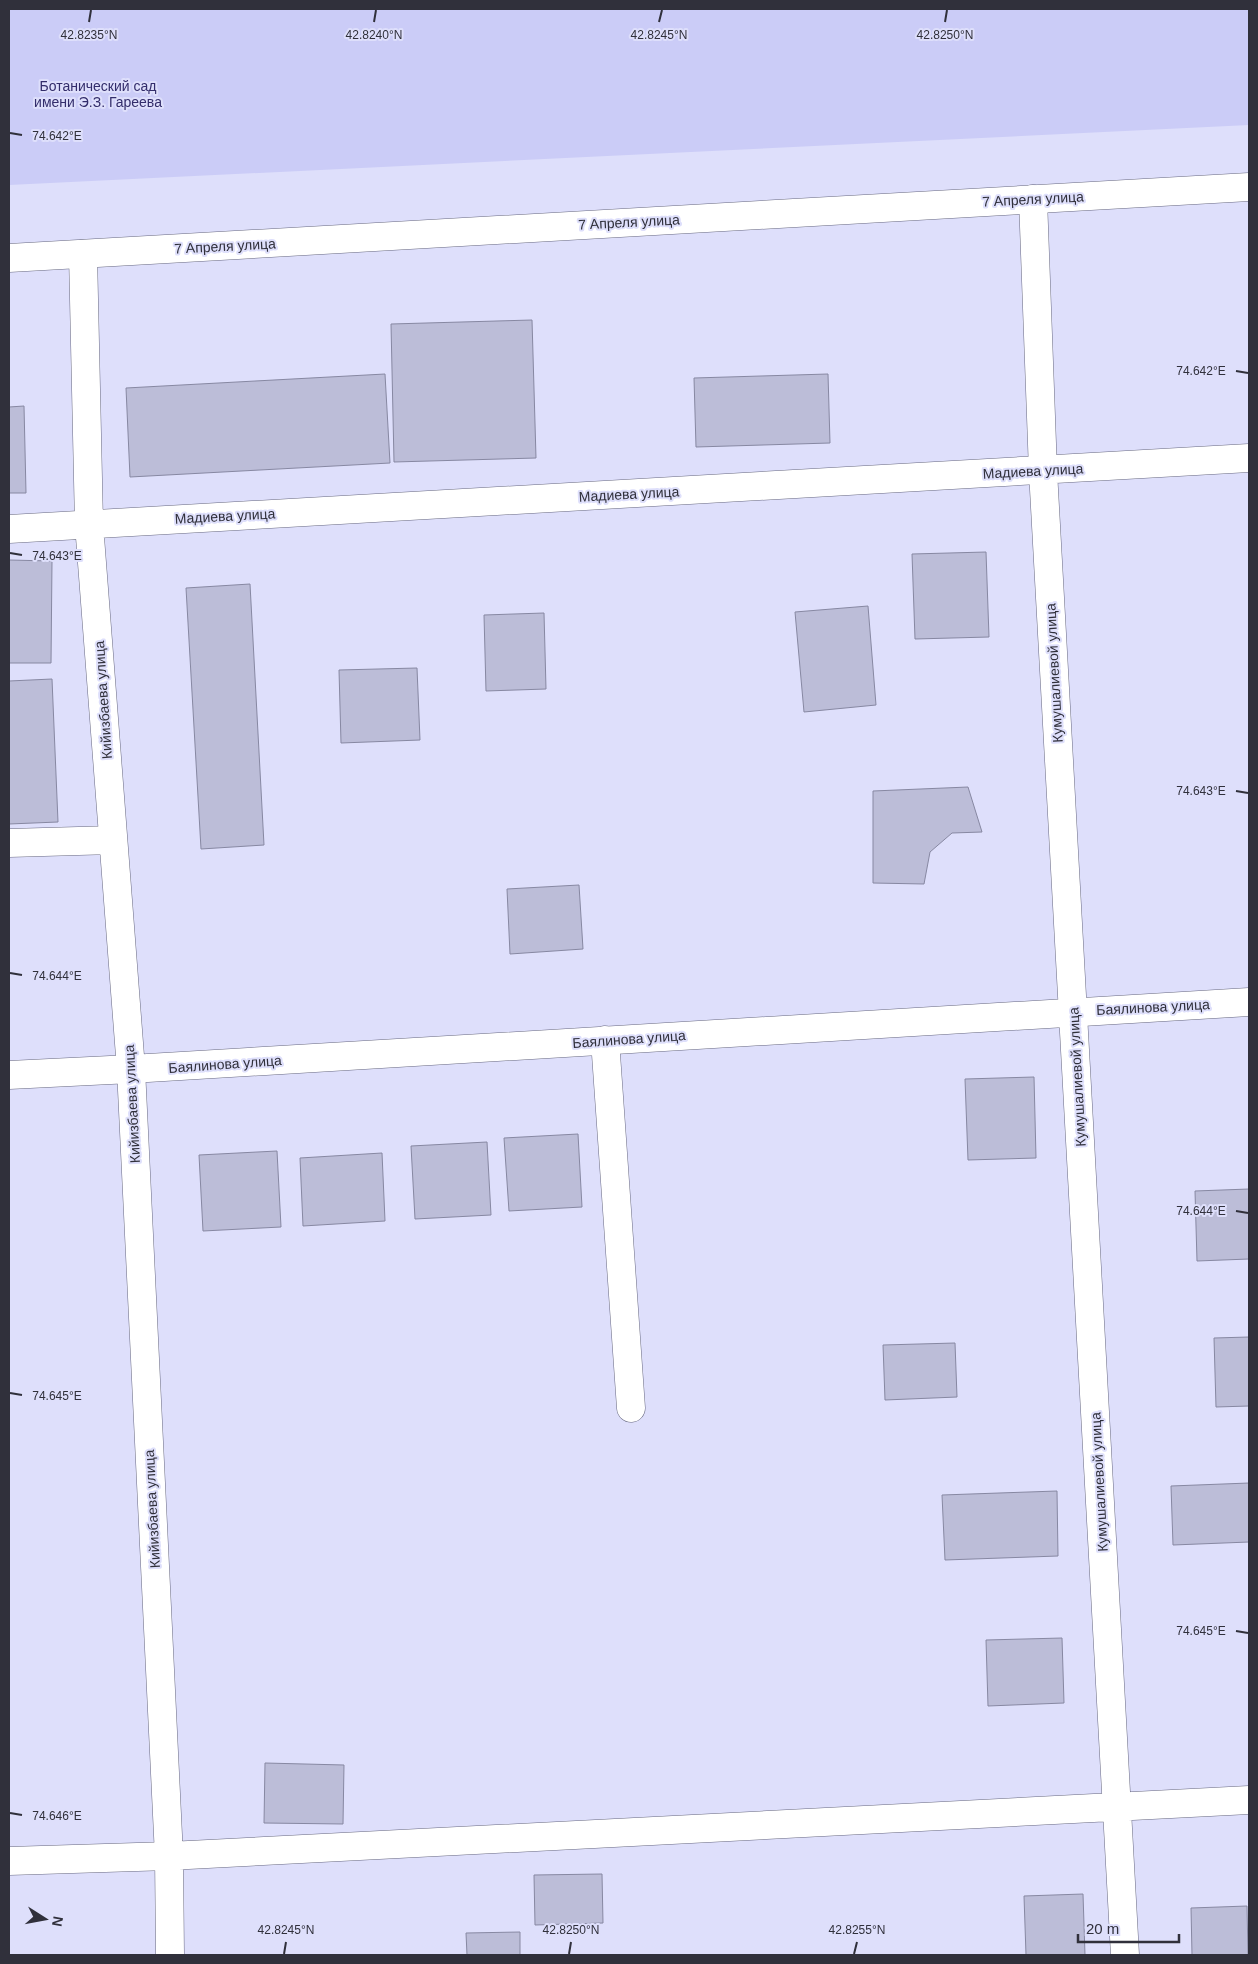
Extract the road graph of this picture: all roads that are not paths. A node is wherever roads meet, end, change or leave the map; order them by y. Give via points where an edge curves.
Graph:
1 (1249, 187) edge
2 (1033, 199) junction
3 (83, 254) junction
4 (9, 258) edge
5 (1249, 458) edge
6 (1043, 471) junction
7 (89, 524) junction
8 (9, 529) edge
9 (113, 840) junction
10 (9, 843) edge
11 (1249, 1002) edge
12 (1073, 1011) junction
13 (605, 1040) junction
14 (131, 1069) junction
15 (9, 1074) edge
16 (631, 1408) dead end
17 (1249, 1800) edge
18 (1117, 1807) junction
19 (169, 1856) junction
20 (9, 1860) edge
21 (170, 1955) edge
22 (1125, 1955) edge

1 - 2 street, 7 Апреля улица
2 - 3 street, 7 Апреля улица
2 - 6 street, Кумушалиевой улица
3 - 4 street, 7 Апреля улица
3 - 7 street, Кийизбаева улица
5 - 6 street, Мадиева улица
6 - 7 street, Мадиева улица
6 - 12 street, Кумушалиевой улица
7 - 8 street, Мадиева улица
7 - 9 street, Кийизбаева улица
9 - 10 street
9 - 14 street, Кийизбаева улица
11 - 12 street, Баялинова улица
12 - 13 street, Баялинова улица
12 - 18 street, Кумушалиевой улица
13 - 14 street, Баялинова улица
13 - 16 street
14 - 15 street, Баялинова улица
14 - 19 street, Кийизбаева улица
17 - 18 street
18 - 19 street
18 - 22 street, Кумушалиевой улица
19 - 20 street
19 - 21 street, Кийизбаева улица

